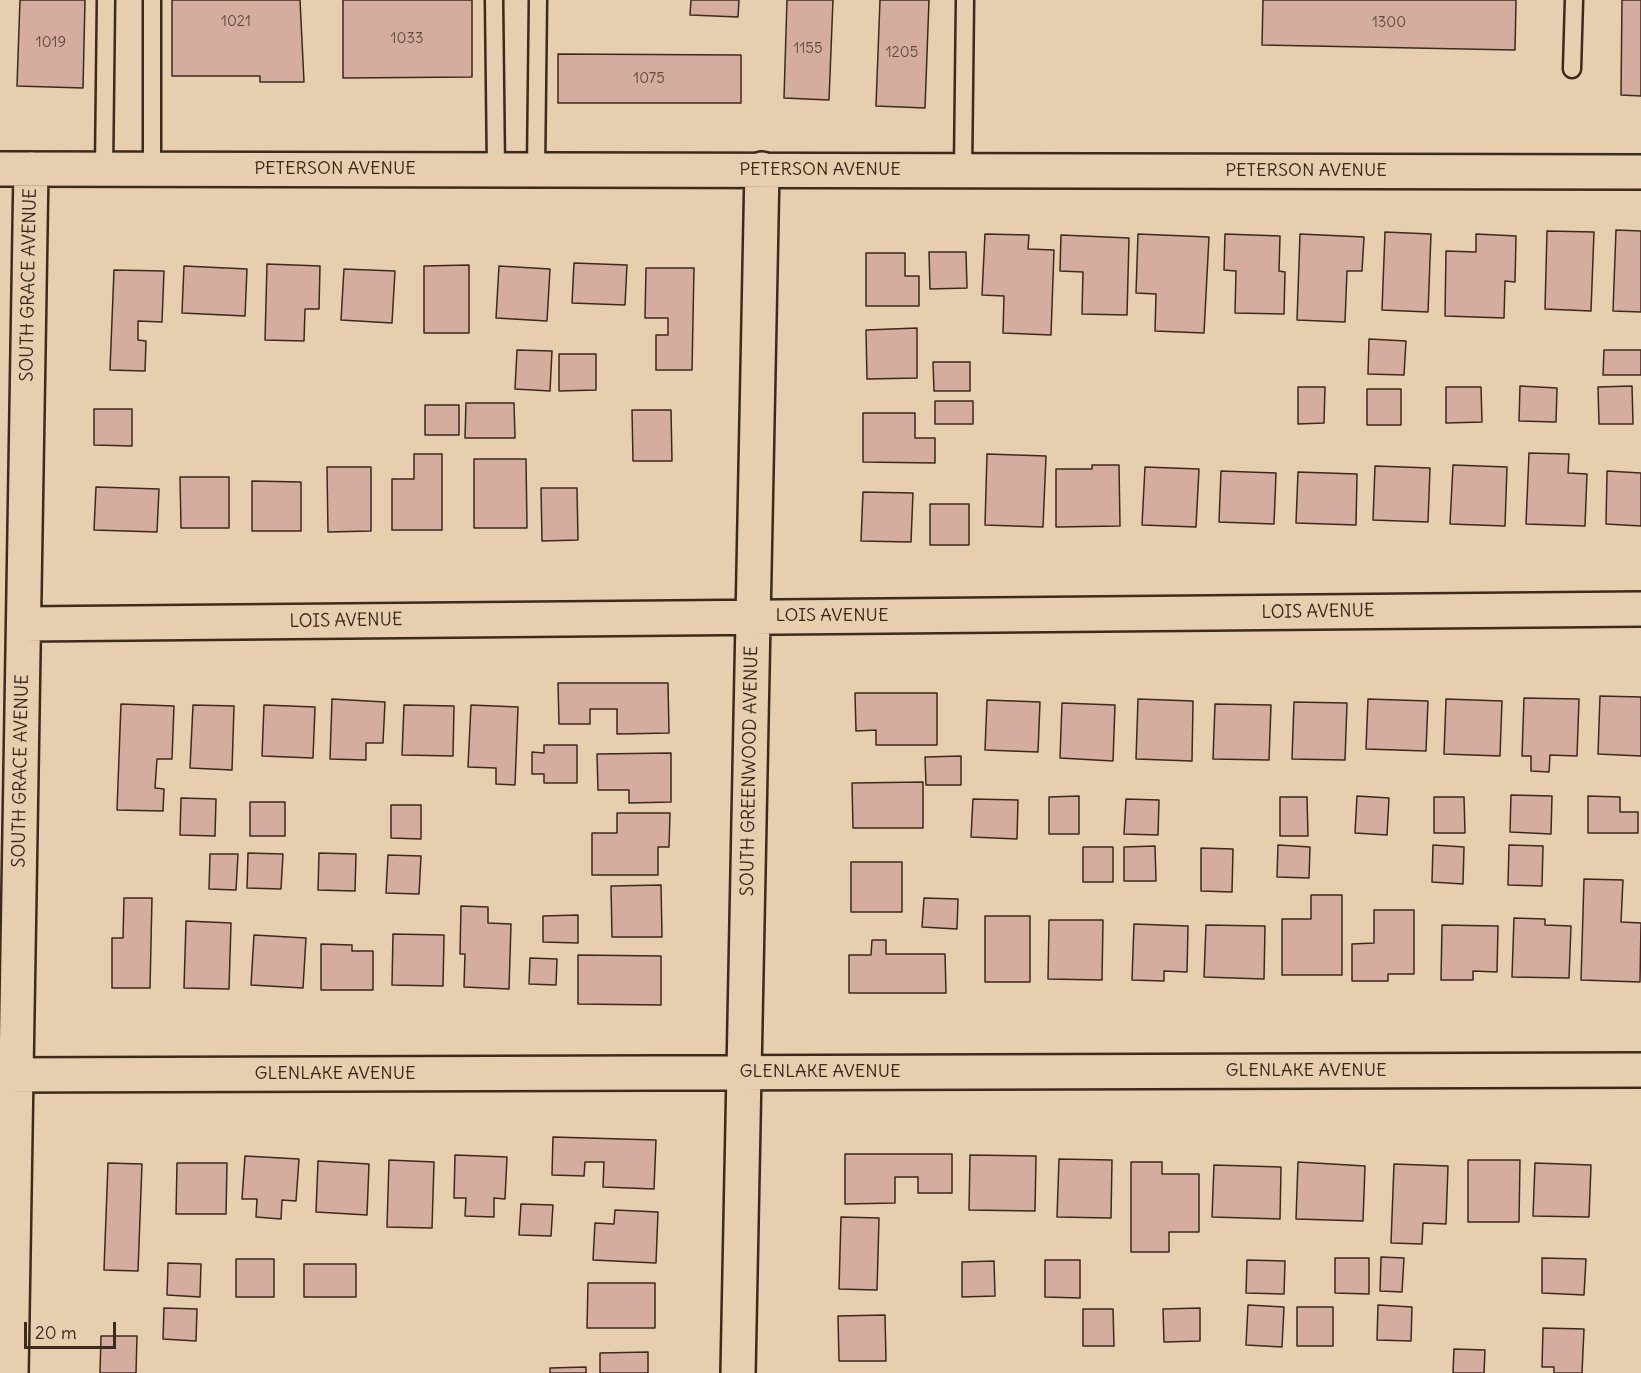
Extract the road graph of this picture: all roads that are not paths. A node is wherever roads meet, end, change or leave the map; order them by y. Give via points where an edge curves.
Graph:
1 (106, 0) edge
2 (152, 0) edge
3 (494, 0) edge
4 (537, 0) edge
5 (965, 0) edge
6 (1574, 0) edge
7 (1572, 69) dead end
8 (16, 169) edge
9 (104, 169) junction
10 (152, 169) junction
11 (496, 169) junction
12 (536, 169) junction
13 (762, 169) junction
14 (963, 170) junction
15 (1641, 172) edge
16 (1641, 609) edge
17 (753, 617) junction
18 (24, 624) junction
19 (1641, 1070) edge
20 (744, 1072) junction
21 (8, 1075) edge
22 (12, 1373) edge
23 (738, 1373) edge

1 - 9 lane
2 - 10 lane
3 - 11 lane
4 - 12 lane
5 - 14 lane
6 - 7 lane
8 - 9 street, PETERSON AVENUE
8 - 18 street, SOUTH GRACE AVENUE
9 - 10 street, PETERSON AVENUE
10 - 11 street, PETERSON AVENUE
11 - 12 street, PETERSON AVENUE
12 - 13 street, PETERSON AVENUE
13 - 14 street, PETERSON AVENUE
13 - 17 street, SOUTH GREENWOOD AVENUE
14 - 15 street, PETERSON AVENUE
16 - 17 street, LOIS AVENUE
17 - 18 street, LOIS AVENUE
17 - 20 street, SOUTH GREENWOOD AVENUE
18 - 21 street, SOUTH GRACE AVENUE
19 - 20 street, GLENLAKE AVENUE
20 - 21 street, GLENLAKE AVENUE
20 - 23 street, SOUTH GREENWOOD AVENUE
21 - 22 street, SOUTH GRACE AVENUE

